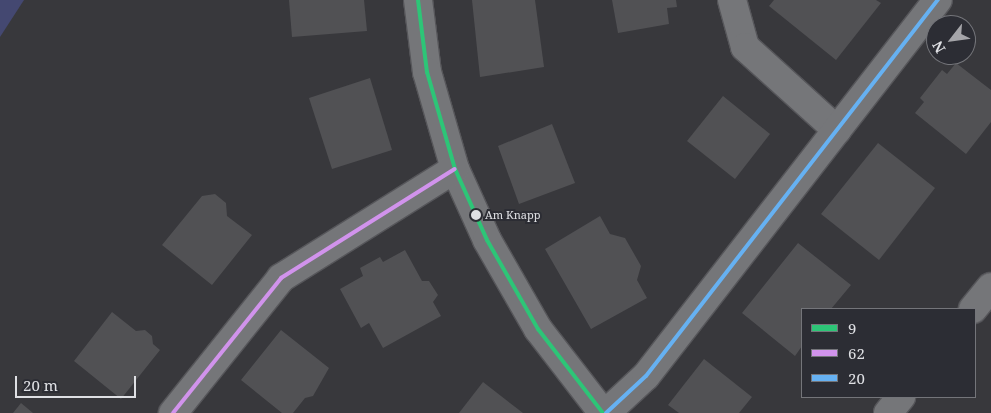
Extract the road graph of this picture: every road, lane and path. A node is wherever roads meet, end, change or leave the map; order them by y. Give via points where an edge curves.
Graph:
1 (418, 0) edge
2 (732, 0) edge
3 (938, 0) edge
4 (837, 130) junction
5 (456, 169) junction
6 (991, 287) edge
7 (974, 308) edge
8 (901, 398) edge
9 (173, 413) edge
10 (604, 413) edge
11 (888, 413) edge

1 - 5 street via 427,72
2 - 4 street via 745,47
3 - 4 street
4 - 10 street via 646,376
5 - 9 street via 281,278
5 - 10 street via 487,240 538,329
6 - 7 street
8 - 11 street

